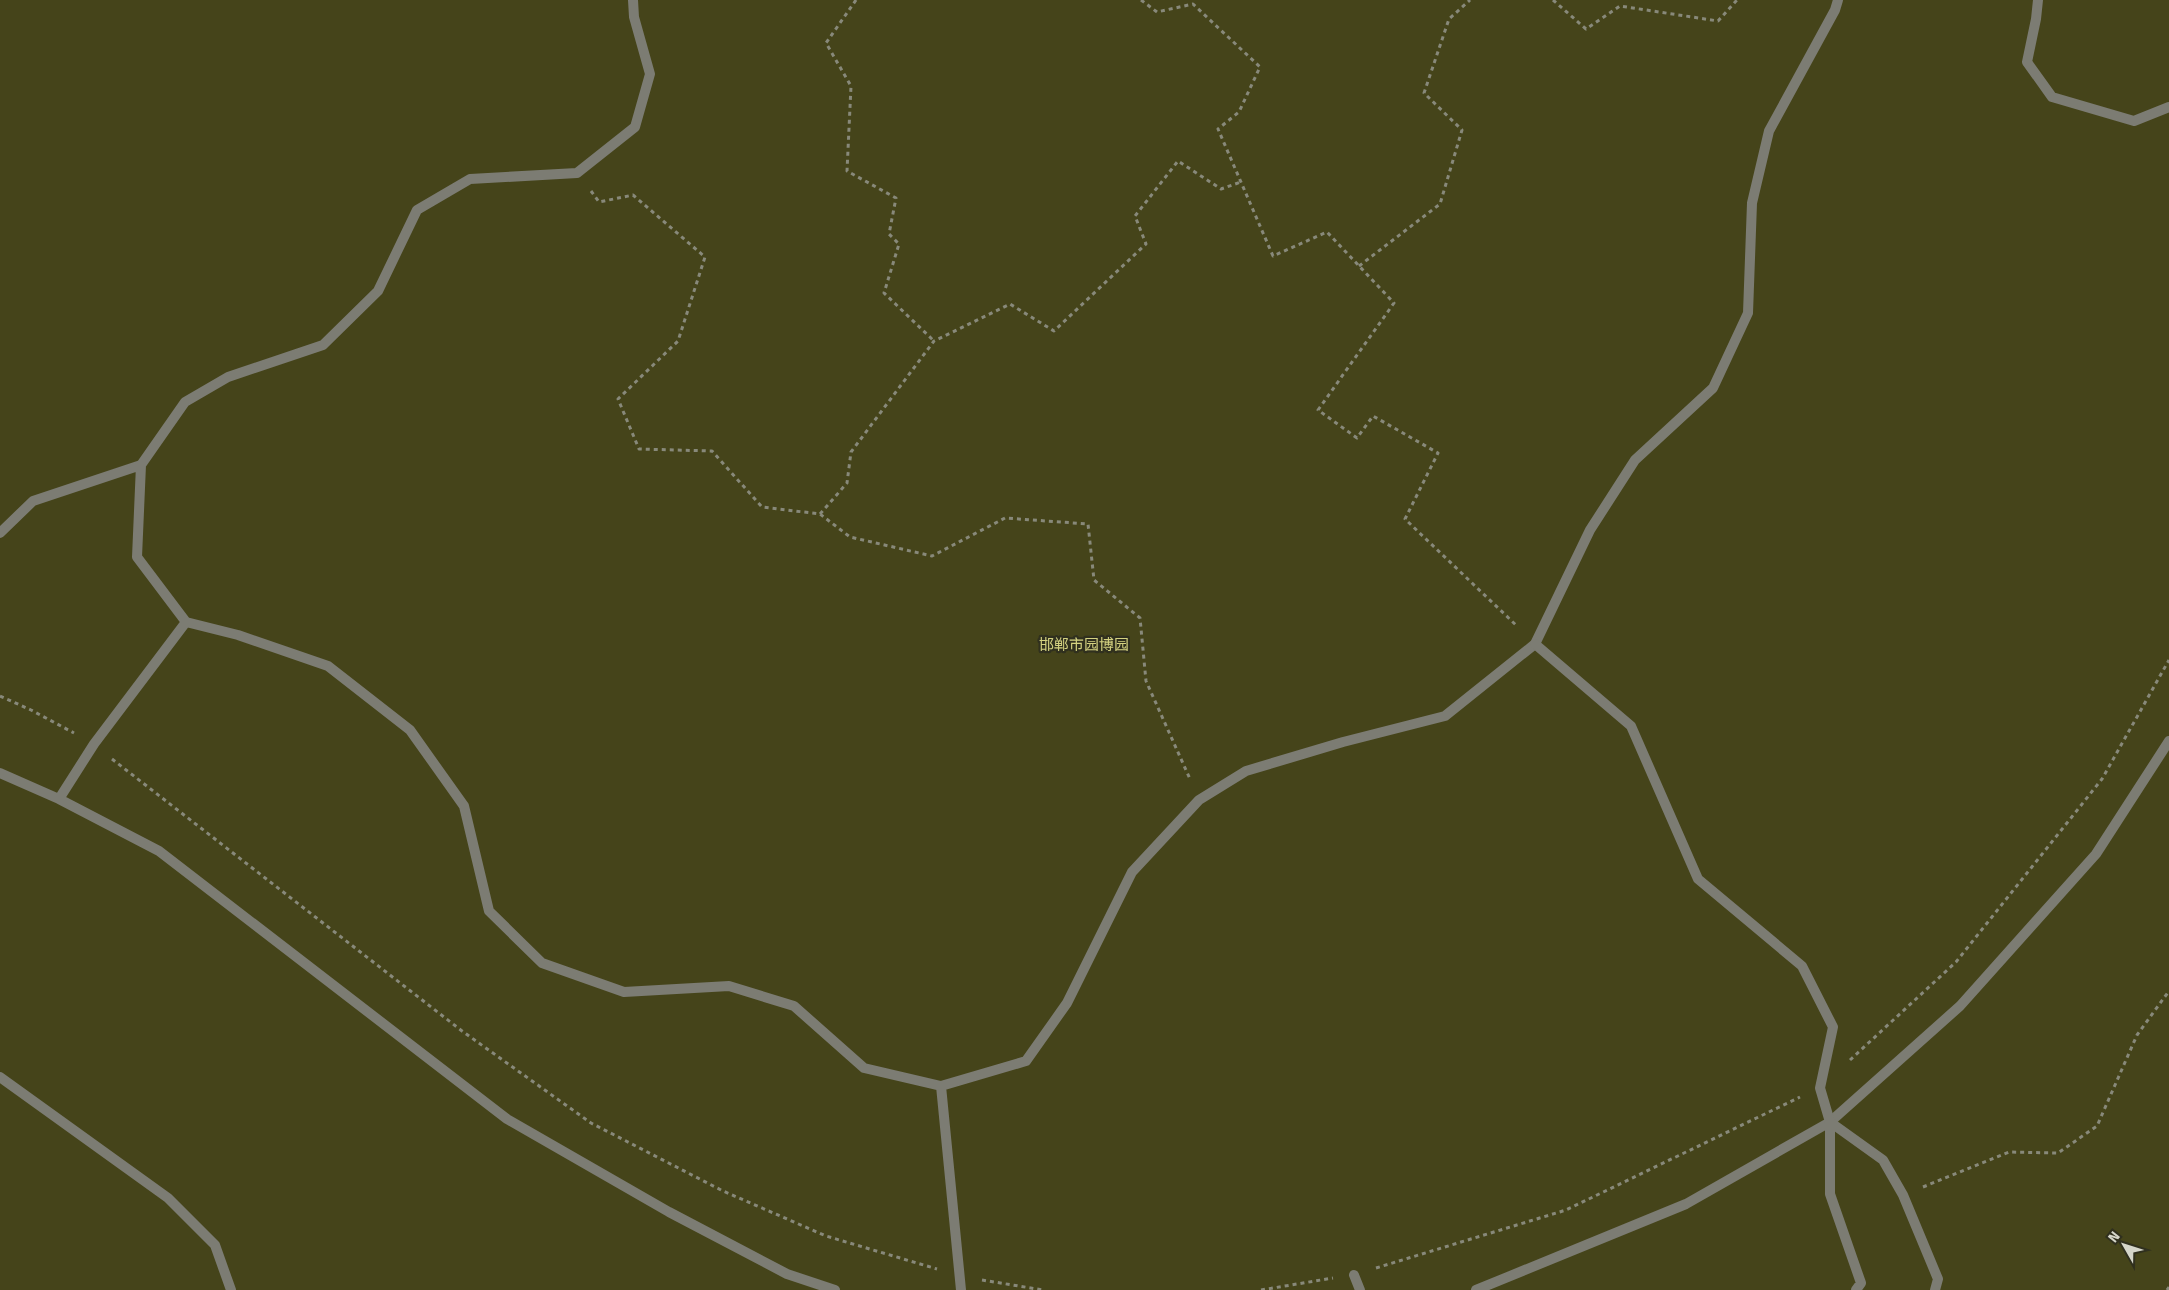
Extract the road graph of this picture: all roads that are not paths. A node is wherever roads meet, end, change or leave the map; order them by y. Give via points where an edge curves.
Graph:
1 (632, 0) edge
2 (1838, 0) edge
3 (2038, 0) edge
4 (2169, 107) edge
5 (141, 465) junction
6 (0, 533) edge
7 (186, 622) junction
8 (1535, 644) junction
9 (2169, 742) edge
10 (0, 773) edge
11 (59, 799) junction
12 (0, 1077) edge
13 (941, 1086) junction
14 (1830, 1122) junction
15 (1354, 1275) road end
16 (231, 1290) edge
17 (835, 1290) edge
18 (961, 1290) edge
19 (1360, 1290) edge
20 (1476, 1290) edge
21 (1856, 1290) edge
22 (1935, 1290) edge

1 - 5 street via 650,74 635,127 578,174 470,179 417,210 378,291 323,345 228,378 184,402
2 - 8 street via 1769,131 1752,203 1748,313 1713,388 1635,460 1590,530
3 - 4 street via 2027,62 2052,97 2134,121
5 - 6 street via 33,501
5 - 7 street via 137,557
7 - 11 street via 94,744
7 - 13 street via 238,635 328,666 410,730 464,806 489,911 542,963 624,992 729,986 794,1006 864,1068
8 - 13 street via 1445,716 1343,742 1246,772 1199,800 1132,872 1067,1003 1026,1061
8 - 14 street via 1631,726 1698,879 1802,966 1833,1027 1820,1088
9 - 14 street via 2096,854 1960,1006
10 - 11 street
11 - 17 street via 159,851 508,1119 670,1212 787,1274
12 - 16 street via 168,1198 215,1245
13 - 18 street
14 - 20 street via 1686,1204
14 - 21 street via 1830,1194 1861,1282
14 - 22 street via 1883,1160 1903,1195 1938,1279
15 - 19 street

